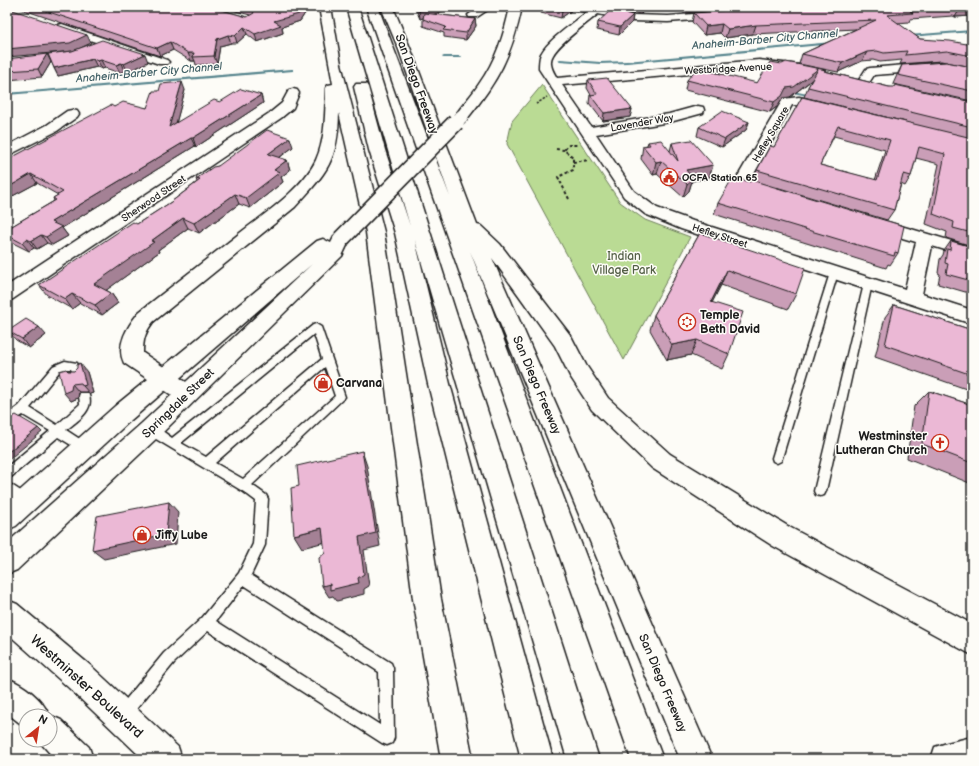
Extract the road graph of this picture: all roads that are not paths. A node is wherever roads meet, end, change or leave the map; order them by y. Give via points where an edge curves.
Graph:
1 (325, 7) edge
2 (340, 7) edge
3 (352, 7) edge
4 (372, 7) edge
5 (387, 7) edge
6 (487, 7) edge
7 (516, 7) edge
8 (577, 7) edge
9 (598, 9) edge
10 (728, 14) edge
11 (473, 15) dead end
12 (54, 25) edge
13 (106, 42) junction
14 (92, 48) edge
15 (163, 62) dead end
16 (334, 64) junction
17 (808, 71) edge
18 (972, 72) edge
19 (877, 86) edge
20 (551, 89) junction
21 (293, 94) dead end
22 (698, 110) dead end
23 (837, 111) edge
24 (72, 114) dead end
25 (584, 138) junction
26 (7, 152) edge
27 (777, 194) edge
28 (865, 221) edge
29 (468, 224) junction
30 (341, 239) junction
31 (925, 239) junction
32 (972, 253) edge
33 (834, 273) junction
34 (868, 284) junction
35 (7, 296) edge
36 (912, 298) junction
37 (972, 317) edge
38 (327, 360) junction
39 (78, 375) edge
40 (164, 379) junction
41 (188, 394) junction
42 (84, 396) edge
43 (23, 409) junction
44 (7, 421) edge
45 (150, 430) junction
46 (58, 431) junction
47 (172, 444) junction
48 (84, 448) junction
49 (777, 458) dead end
50 (206, 464) junction
51 (7, 474) edge
52 (243, 486) junction
53 (7, 487) edge
54 (820, 491) dead end
55 (26, 501) junction
56 (7, 518) edge
57 (7, 561) edge
58 (243, 577) junction
59 (7, 614) edge
60 (207, 623) junction
61 (972, 640) edge
62 (7, 693) edge
63 (25, 708) edge
64 (122, 715) junction
65 (58, 739) edge
66 (972, 753) edge
67 (77, 759) edge
68 (166, 759) edge
69 (457, 759) edge
70 (537, 759) edge
71 (583, 759) edge
72 (647, 759) edge
73 (696, 759) edge
74 (946, 759) edge

1 - 16 main road
2 - 70 main road via 377,150 404,233 441,392
3 - 71 main road
4 - 72 main road
5 - 29 main road, San Diego Freeway
6 - 11 street
7 - 30 main road, Springdale Street, bridge via 505,48 481,93 462,116
8 - 9 street
9 - 10 street via 634,18 668,19
9 - 20 street, Hefley Street via 546,55 545,69
12 - 13 street
13 - 14 street
13 - 15 street
16 - 40 main road via 331,133 326,155 316,172 289,203 146,317 137,328 132,339 132,357
16 - 69 main road via 375,232 427,599
17 - 20 street, Westbridge Avenue via 759,64
18 - 19 street via 941,66 870,72 859,82
20 - 25 street, Hefley Street
21 - 35 street, Sherwood Street via 288,105 276,115
22 - 25 street, Lavender Way
23 - 27 street, Hefley Square via 799,101 788,102 741,184
24 - 26 street
25 - 33 street, Hefley Street via 629,194 651,211
28 - 31 street
29 - 61 main road via 494,248 564,342 600,404 661,461 782,537
29 - 73 main road, San Diego Freeway
30 - 40 main road, Springdale Street via 324,244
30 - 41 main road, Springdale Street via 336,252
31 - 32 street
31 - 36 street
33 - 34 street, Hefley Street
33 - 49 lane
34 - 36 street, Hefley Street
34 - 54 lane
36 - 37 street, Hefley Street
38 - 47 lane via 316,327
38 - 50 lane
38 - 52 lane via 340,397
39 - 43 lane via 74,366 65,365 56,369
40 - 41 main road
40 - 48 main road, Springdale Street
41 - 45 main road, Springdale Street
42 - 46 lane via 85,405 80,412
43 - 44 lane
43 - 46 lane
45 - 47 lane
45 - 57 main road, Springdale Street
46 - 48 lane
46 - 51 lane via 26,451
47 - 50 lane
48 - 55 main road, Springdale Street
50 - 52 lane
52 - 58 lane via 262,499 259,545
53 - 55 lane
55 - 56 main road, Springdale Street
58 - 60 lane
58 - 60 lane via 386,668 387,738
59 - 64 main road, Westminster Boulevard
60 - 64 lane via 169,658
62 - 63 main road
64 - 68 main road, Westminster Boulevard
65 - 67 main road
66 - 74 main road

